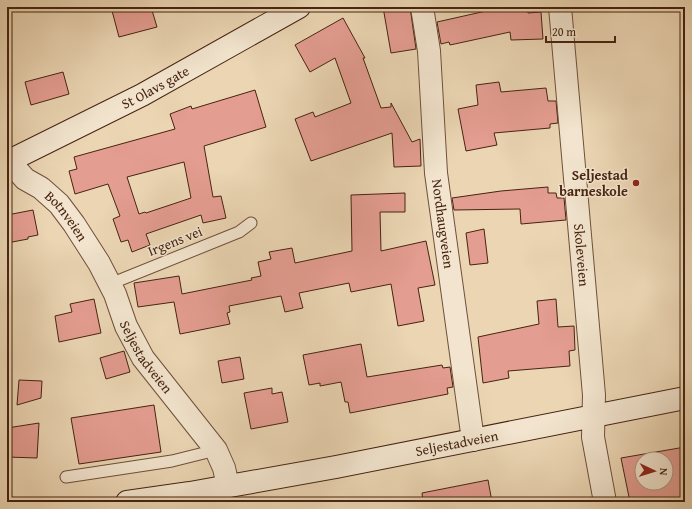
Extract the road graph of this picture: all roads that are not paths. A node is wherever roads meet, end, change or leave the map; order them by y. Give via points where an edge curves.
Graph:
1 (299, 7) edge
2 (422, 7) edge
3 (560, 7) edge
4 (9, 161) edge
5 (251, 223) dead end
6 (110, 284) junction
7 (685, 398) edge
8 (594, 416) junction
9 (473, 440) junction
10 (216, 450) junction
11 (66, 477) dead end
12 (228, 486) junction
13 (128, 502) edge
14 (605, 502) edge

1 - 4 street, St Olavs gate via 142,95
2 - 9 street, Nordhaugveien via 429,51 436,173
3 - 8 street, Skoleveien
4 - 6 street, Botnveien via 25,179 41,188 59,204 99,263
5 - 6 lane, Irgens vei via 239,232
6 - 10 street, Seljestadveien via 126,326 143,358
7 - 8 street, Seljestadveien
8 - 9 street, Seljestadveien
8 - 14 street, Skoleveien via 593,437
9 - 12 street, Seljestadveien
10 - 11 lane via 172,461
10 - 12 street, Seljestadveien
12 - 13 street, Seljestadveien

